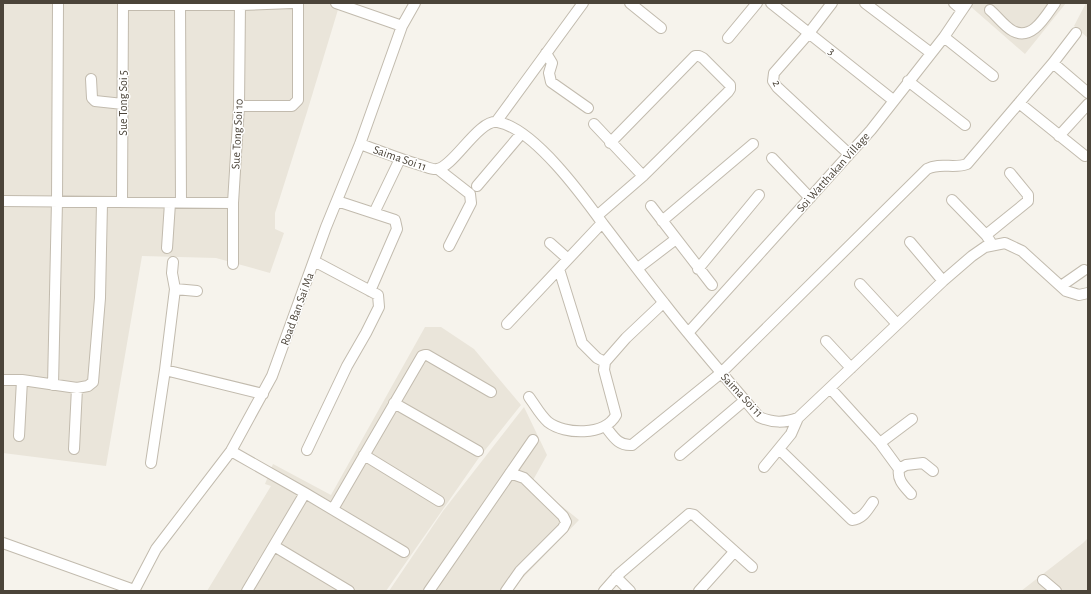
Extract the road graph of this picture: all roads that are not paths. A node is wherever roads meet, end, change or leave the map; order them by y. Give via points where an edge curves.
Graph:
1 (58, 3) edge
2 (292, 3) edge
3 (298, 3) edge
4 (336, 3) edge
5 (415, 3) edge
6 (583, 3) edge
7 (630, 3) edge
8 (756, 3) edge
9 (772, 3) edge
10 (832, 3) edge
11 (865, 3) edge
12 (954, 3) edge
13 (1055, 3) edge
14 (123, 4) edge
15 (180, 4) edge
16 (240, 4) edge
17 (965, 6) edge
18 (990, 10) dead end
19 (402, 26) junction
20 (661, 28) dead end
21 (809, 33) junction
22 (1076, 33) dead end
23 (944, 37) junction
24 (728, 38) dead end
25 (546, 53) junction
26 (930, 54) junction
27 (1053, 63) junction
28 (993, 76) dead end
29 (91, 79) dead end
30 (908, 81) junction
31 (1088, 93) edge
32 (893, 100) junction
33 (1019, 103) junction
34 (123, 104) junction
35 (1088, 104) edge
36 (239, 106) junction
37 (588, 108) dead end
38 (496, 122) junction
39 (594, 124) dead end
40 (965, 125) dead end
41 (521, 134) junction
42 (1059, 136) junction
43 (610, 143) junction
44 (360, 144) junction
45 (753, 144) dead end
46 (849, 154) junction
47 (1085, 156) dead end
48 (772, 158) dead end
49 (400, 159) junction
50 (438, 169) junction
51 (1010, 173) dead end
52 (643, 176) junction
53 (477, 186) dead end
54 (759, 195) dead end
55 (810, 198) junction
56 (952, 200) dead end
57 (3, 201) edge
58 (57, 201) junction
59 (337, 201) junction
60 (122, 202) junction
61 (102, 203) junction
62 (170, 203) junction
63 (181, 203) junction
64 (233, 203) junction
65 (650, 206) dead end
66 (374, 213) junction
67 (600, 219) junction
68 (662, 221) junction
69 (986, 235) junction
70 (676, 239) junction
71 (910, 242) dead end
72 (550, 243) dead end
73 (449, 246) dead end
74 (992, 246) junction
75 (167, 248) dead end
76 (568, 259) junction
77 (314, 261) junction
78 (173, 262) dead end
79 (233, 264) dead end
80 (638, 268) junction
81 (559, 269) junction
82 (698, 269) junction
83 (1084, 270) dead end
84 (943, 281) junction
85 (860, 284) dead end
86 (712, 285) dead end
87 (1061, 286) junction
88 (175, 289) junction
89 (197, 290) dead end
90 (370, 291) junction
91 (1088, 293) edge
92 (663, 303) junction
93 (507, 324) dead end
94 (897, 324) junction
95 (688, 332) junction
96 (826, 341) dead end
97 (606, 362) junction
98 (851, 368) junction
99 (165, 370) junction
100 (721, 373) junction
101 (3, 380) edge
102 (22, 380) junction
103 (53, 385) junction
104 (77, 388) junction
105 (830, 388) junction
106 (491, 392) dead end
107 (263, 394) junction
108 (529, 397) dead end
109 (744, 400) junction
110 (394, 403) junction
111 (798, 418) junction
112 (912, 419) dead end
113 (605, 426) junction
114 (19, 436) dead end
115 (533, 440) dead end
116 (880, 443) junction
117 (74, 448) dead end
118 (779, 449) junction
119 (307, 450) dead end
120 (231, 451) junction
121 (478, 451) dead end
122 (364, 455) junction
123 (680, 455) dead end
124 (151, 463) dead end
125 (764, 467) dead end
126 (899, 469) junction
127 (933, 471) dead end
128 (510, 473) junction
129 (305, 493) junction
130 (911, 494) dead end
131 (439, 501) dead end
132 (873, 502) dead end
133 (333, 509) junction
134 (3, 543) edge
135 (274, 546) junction
136 (404, 552) dead end
137 (734, 552) junction
138 (752, 567) dead end
139 (616, 577) junction
140 (1043, 580) dead end
141 (134, 591) edge
142 (248, 591) edge
143 (349, 591) edge
144 (429, 591) edge
145 (506, 591) edge
146 (604, 591) edge
147 (630, 591) edge
148 (699, 591) edge
149 (1056, 591) edge

1 - 58 street
2 - 16 street
3 - 36 street via 298,100 292,106
4 - 19 street
5 - 19 street, Road Ban Sai Ma
6 - 25 street, Saima Soi 11
7 - 20 street
8 - 24 street
9 - 21 street, 3
10 - 21 street, 2
11 - 26 street
12 - 17 street
13 - 18 street via 1030,33 1023,34 1012,30
14 - 15 street
14 - 34 street, Sue Tong Soi 5
15 - 16 street
15 - 63 street
16 - 36 street, Sue Tong Soi 10
17 - 23 street, Soi Watthakan Village
19 - 44 street, Road Ban Sai Ma
21 - 32 street, 3
21 - 46 street, 2 via 774,73 773,81
22 - 27 street
23 - 26 street, Soi Watthakan Village
23 - 28 street
25 - 37 street via 552,63 549,73 551,82
25 - 38 street, Saima Soi 11
26 - 30 street, Soi Watthakan Village
27 - 31 street
27 - 33 street
29 - 34 street via 92,98 95,101
30 - 32 street, Soi Watthakan Village
30 - 40 street
32 - 46 street, Soi Watthakan Village
33 - 42 street
33 - 100 street via 967,164 934,166 927,170
34 - 60 street, Sue Tong Soi 5
35 - 42 street
36 - 64 street, Sue Tong Soi 10
38 - 41 street, Saima Soi 11
38 - 50 street, Saima Soi 11 via 478,131 447,164
39 - 43 street
41 - 53 street
41 - 67 street, Saima Soi 11 via 558,166
42 - 47 street
43 - 52 street
43 - 52 street via 694,56 702,58 730,85 728,92
44 - 49 street, Saima Soi 11
44 - 59 street, Road Ban Sai Ma
45 - 68 street
46 - 55 street, Soi Watthakan Village
48 - 55 street
49 - 50 street, Saima Soi 11
49 - 66 street
50 - 73 street via 470,194 471,198
51 - 69 street via 1028,195 1028,201
52 - 67 street
54 - 82 street
55 - 95 street, Soi Watthakan Village
56 - 69 street
57 - 58 street
58 - 61 street
58 - 103 street
59 - 66 street
59 - 77 street, Road Ban Sai Ma
60 - 61 street
60 - 62 street
61 - 104 street via 100,298 94,379 88,386
62 - 63 street
62 - 75 street
63 - 64 street
64 - 79 street, Sue Tong Soi 10
65 - 68 street
66 - 90 street via 395,220 397,229
67 - 76 street
67 - 80 street, Saima Soi 11
68 - 70 street
69 - 74 street
70 - 80 street
70 - 82 street
71 - 84 street
72 - 76 street
74 - 84 street via 985,247 972,256
74 - 87 street via 1005,243 1022,251
76 - 81 street
77 - 90 street
77 - 107 street, Road Ban Sai Ma
78 - 88 street
80 - 92 street, Saima Soi 11
81 - 93 street
81 - 97 street via 582,343 597,358
82 - 86 street
83 - 87 street
84 - 94 street
85 - 94 street
87 - 91 street via 1066,292 1079,295
88 - 89 street
88 - 99 street
90 - 119 street via 378,295 379,306
92 - 95 street, Saima Soi 11
92 - 97 street via 626,338
94 - 98 street
95 - 100 street, Saima Soi 11
96 - 98 street
97 - 113 street via 604,370 616,415 613,421
98 - 105 street
99 - 107 street
99 - 124 street
100 - 109 street, Saima Soi 11
100 - 113 street via 632,445 625,446 616,440
101 - 102 street
102 - 103 street
102 - 114 street
103 - 104 street
104 - 117 street
105 - 111 street
105 - 116 street
106 - 110 street via 425,355
107 - 120 street, Road Ban Sai Ma
108 - 113 street via 547,421 556,427 577,432
109 - 111 street, Saima Soi 11 via 759,417 780,422
109 - 123 street
110 - 121 street
110 - 122 street
111 - 118 street via 791,434
112 - 116 street
115 - 128 street
116 - 126 street
118 - 125 street
118 - 132 street via 852,520 862,517
120 - 129 street
120 - 141 street, Road Ban Sai Ma via 156,549
122 - 131 street
122 - 133 street
126 - 127 street via 923,463
126 - 130 street via 900,482
128 - 144 street
128 - 145 street via 524,478 566,522 520,571
129 - 133 street
129 - 135 street
133 - 136 street
134 - 141 street
135 - 142 street
135 - 143 street
137 - 138 street
137 - 139 street via 694,515 689,514
137 - 148 street
139 - 146 street
139 - 147 street
140 - 149 street

